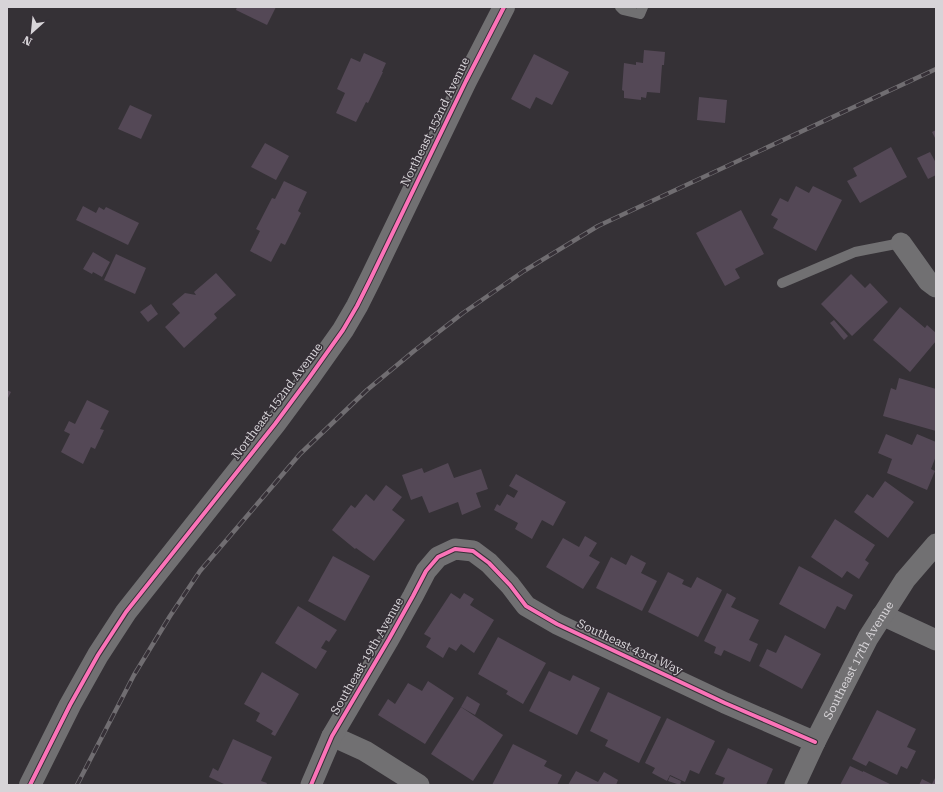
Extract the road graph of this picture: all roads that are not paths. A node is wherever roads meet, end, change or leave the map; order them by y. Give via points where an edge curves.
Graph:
1 (504, 7) edge
2 (620, 7) edge
3 (644, 7) edge
4 (901, 243) joint
5 (782, 283) dead end
6 (936, 287) edge
7 (936, 544) edge
8 (455, 549) joint
9 (882, 616) junction
10 (936, 640) edge
11 (332, 736) junction
12 (815, 742) junction
13 (30, 785) edge
14 (310, 785) edge
15 (419, 785) edge
16 (795, 785) edge

1 - 13 street, Northeast 152nd Avenue via 343,330 279,418 129,608 98,655 70,705
2 - 3 lane via 640,14
4 - 5 lane via 855,252
4 - 6 street via 928,281
7 - 9 street, Southeast 17th Avenue via 905,580
8 - 11 street, Southeast 19th Avenue via 438,557 426,571
8 - 12 street, Southeast 43rd Way via 473,551 489,563 526,606 557,624
9 - 10 street
9 - 12 street, Southeast 17th Avenue via 868,638
11 - 14 street, Southeast 19th Avenue
11 - 15 street via 365,751
12 - 16 street, Southeast 17th Avenue

